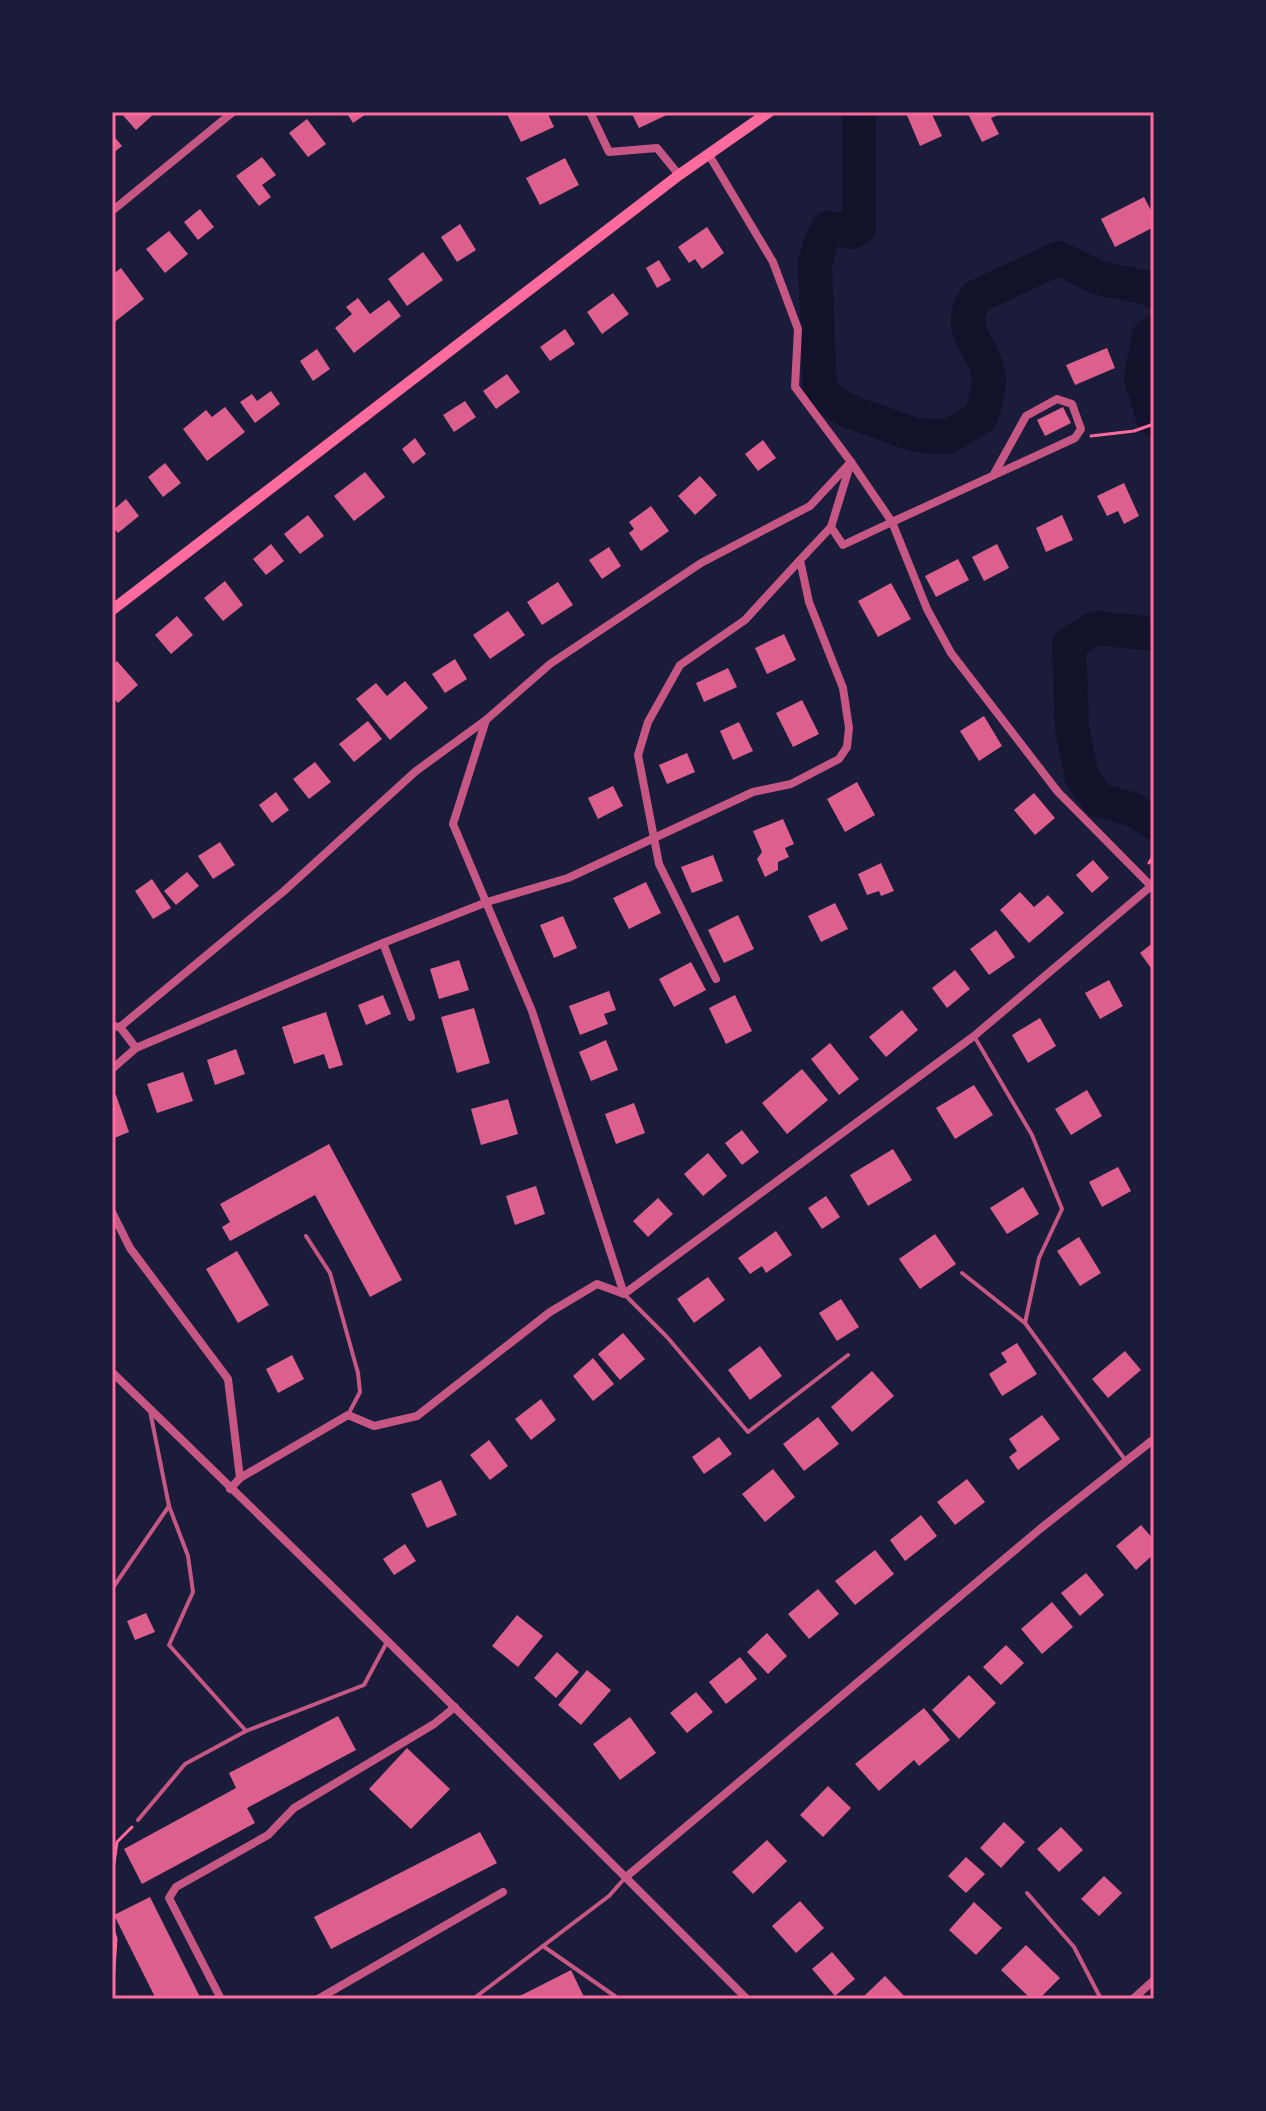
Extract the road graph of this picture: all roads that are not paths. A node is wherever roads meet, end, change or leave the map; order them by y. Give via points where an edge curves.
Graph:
1 (233, 112) edge
2 (590, 112) edge
3 (769, 112) edge
4 (709, 155) junction
5 (679, 175) junction
6 (112, 211) edge
7 (851, 462) junction
8 (994, 474) junction
9 (892, 522) junction
10 (831, 527) junction
11 (800, 560) junction
12 (112, 610) edge
13 (486, 720) junction
14 (653, 839) junction
15 (1152, 888) edge
16 (487, 902) junction
17 (383, 943) junction
18 (716, 979) dead end
19 (411, 1017) dead end
20 (116, 1027) edge
21 (974, 1036) junction
22 (136, 1048) junction
23 (112, 1069) edge
24 (112, 1212) edge
25 (306, 1236) dead end
26 (962, 1273) dead end
27 (624, 1294) junction
28 (1025, 1323) junction
29 (848, 1355) dead end
30 (112, 1372) edge
31 (149, 1408) junction
32 (348, 1415) junction
33 (1154, 1439) edge
34 (1126, 1461) junction
35 (240, 1478) junction
36 (230, 1489) junction
37 (169, 1506) junction
38 (112, 1589) edge
39 (388, 1640) junction
40 (455, 1707) junction
41 (246, 1731) junction
42 (138, 1820) road end
43 (626, 1877) junction
44 (503, 1892) dead end
45 (1027, 1893) dead end
46 (543, 1946) junction
47 (1154, 1980) edge
48 (221, 1999) edge
49 (318, 1999) edge
50 (473, 1999) edge
51 (619, 1999) edge
52 (747, 1999) edge
53 (1101, 1999) edge
54 (1133, 1999) edge

1 - 6 street
2 - 5 street via 609,152 657,148
3 - 4 main road
4 - 5 main road
4 - 7 street via 773,262 798,329 795,387
5 - 12 main road
7 - 9 street
7 - 10 street
7 - 13 street via 810,506 701,563 550,664
8 - 8 street via 1026,416 1057,399 1072,404 1081,429 1075,438
8 - 9 street
9 - 10 street via 843,545
9 - 15 street via 951,653 1058,792
10 - 11 street
11 - 14 street via 745,620 680,665 648,722 638,755
11 - 14 street via 809,602 843,688 847,747 839,759 791,784 753,792
13 - 16 street via 453,824
13 - 20 street via 416,771 284,891
14 - 16 street via 568,878
14 - 18 street via 659,864
15 - 21 street
16 - 17 street
16 - 27 street via 532,1011
17 - 19 street
17 - 22 street
20 - 22 street
21 - 27 street
21 - 28 lane via 1032,1135 1062,1209 1039,1258
22 - 23 street
24 - 35 street via 130,1248 228,1379
25 - 32 lane via 330,1273 358,1373 360,1392
26 - 28 lane
27 - 29 lane via 748,1432
27 - 32 street via 597,1284 550,1312 417,1416 374,1426
28 - 34 lane
30 - 31 street
31 - 36 street
31 - 37 lane
32 - 35 street
33 - 34 street
34 - 43 street
35 - 36 street
36 - 39 street
37 - 38 lane
37 - 41 lane via 188,1556 193,1592 169,1645
39 - 40 street
39 - 41 lane via 364,1685
40 - 43 street
40 - 48 street via 294,1808 268,1835 176,1887 169,1898
41 - 42 lane via 185,1764
43 - 46 lane
43 - 52 street
44 - 49 street
45 - 53 lane via 1074,1947
46 - 50 lane
46 - 51 lane
47 - 54 street

